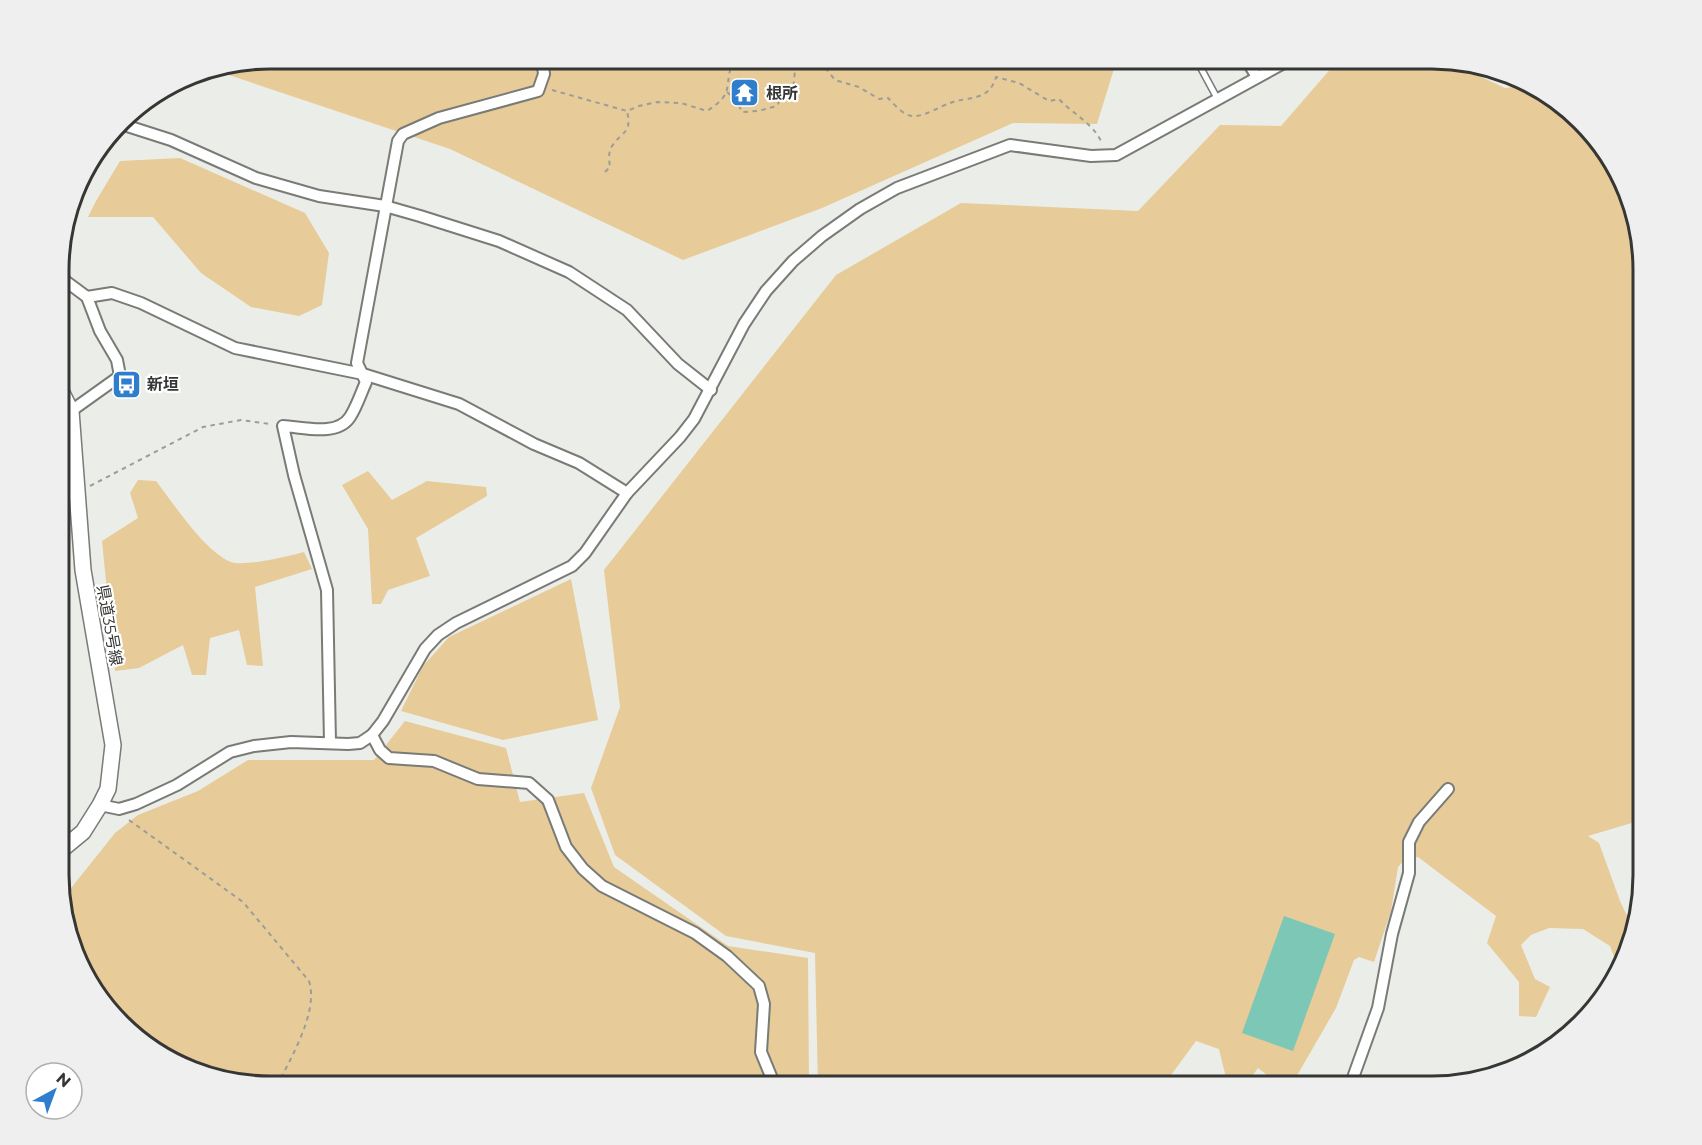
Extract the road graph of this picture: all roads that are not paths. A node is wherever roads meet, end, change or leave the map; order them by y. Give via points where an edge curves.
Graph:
1 (543, 69) edge
2 (1202, 69) edge
3 (1253, 69) edge
4 (1270, 69) edge
5 (1257, 76) junction
6 (1217, 98) junction
7 (130, 127) edge
8 (385, 206) junction
9 (69, 284) edge
10 (87, 297) junction
11 (363, 374) junction
12 (711, 390) junction
13 (69, 399) edge
14 (69, 427) edge
15 (81, 490) junction
16 (69, 493) edge
17 (627, 493) junction
18 (372, 735) junction
19 (330, 742) junction
20 (1448, 789) dead end
21 (100, 805) junction
22 (69, 843) edge
23 (771, 1076) edge
24 (1353, 1076) edge

1 - 8 street via 538,91 440,118 403,134 398,141
2 - 6 lane
3 - 5 street
4 - 5 street
5 - 6 street
6 - 12 street via 1116,155 1091,156 1011,145 897,188 860,208 793,261 766,291 744,324
7 - 8 street via 171,140 256,178 319,196
8 - 11 street via 357,363
8 - 12 street via 499,241 570,272 627,310 678,364
9 - 10 street
10 - 11 street via 112,293 236,348
10 - 13 street via 117,360 120,376
11 - 17 street via 459,404 579,463
11 - 19 street via 366,382 349,418 339,428 283,426 327,590
12 - 17 street via 680,437
14 - 15 main road, 県道35号線
15 - 16 street
15 - 21 main road, 県道35号線 via 83,570 113,746 108,789
17 - 18 street via 572,567 438,635 425,649
18 - 19 street via 360,743
18 - 23 street via 389,758 434,761 478,779 529,783 548,800 566,847 602,886 694,933 727,956 759,986 764,1004 761,1052
19 - 21 street via 291,742 230,752 177,785 136,804 119,809
20 - 24 street via 1419,822 1409,842 1409,873 1377,1008
21 - 22 main road, 県道35号線 via 82,832

